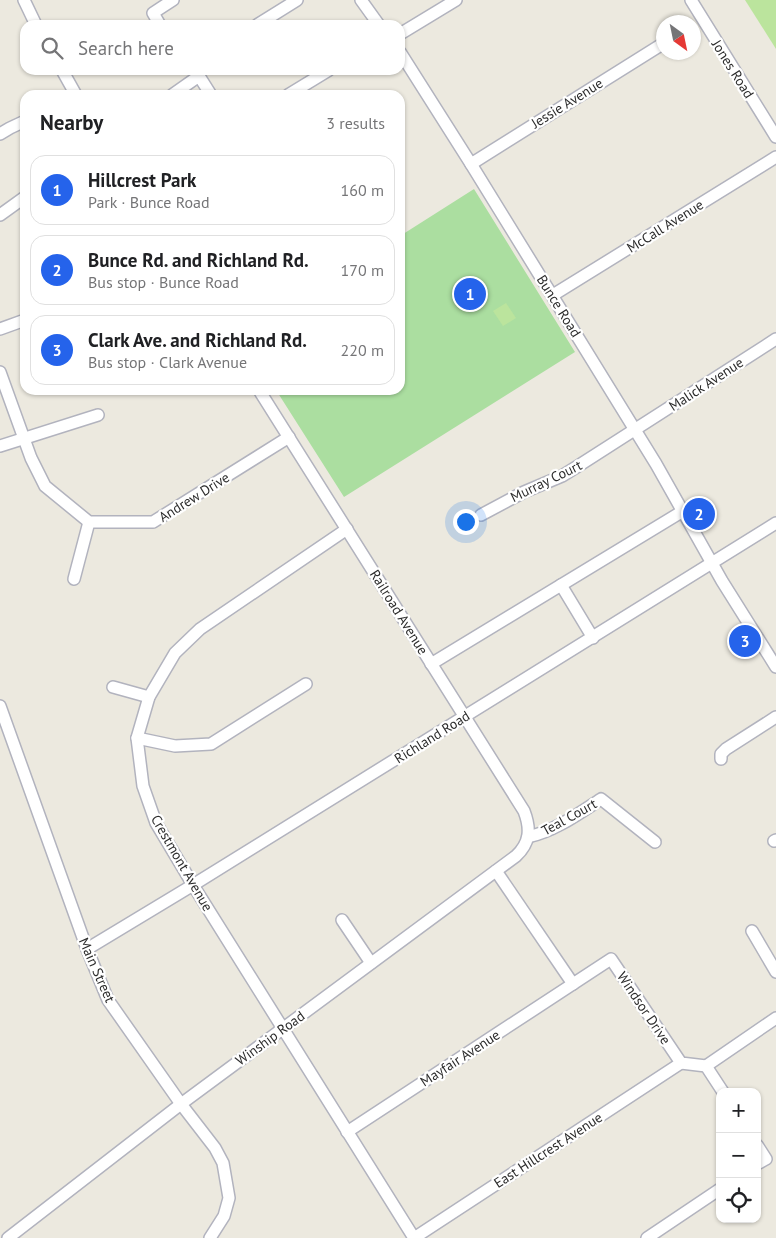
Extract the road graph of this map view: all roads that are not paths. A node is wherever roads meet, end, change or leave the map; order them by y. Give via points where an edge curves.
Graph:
1 (24, 0) edge
2 (173, 0) edge
3 (297, 0) edge
4 (361, 0) edge
5 (456, 0) edge
6 (691, 0) edge
7 (696, 15) edge
8 (34, 20) edge
9 (157, 20) edge
10 (265, 20) edge
11 (375, 20) edge
12 (701, 25) edge
13 (405, 31) edge
14 (656, 48) edge
15 (405, 60) edge
16 (64, 75) edge
17 (321, 75) edge
18 (71, 90) edge
19 (179, 90) edge
20 (208, 90) edge
21 (299, 90) edge
22 (20, 124) edge
23 (0, 134) edge
24 (776, 137) edge
25 (776, 157) edge
26 (471, 164) junction
27 (20, 201) edge
28 (0, 215) edge
29 (553, 296) junction
30 (20, 322) edge
31 (0, 329) edge
32 (776, 339) edge
33 (0, 372) edge
34 (262, 395) edge
35 (98, 416) dead end
36 (635, 429) junction
37 (289, 437) junction
38 (23, 438) junction
39 (0, 446) edge
40 (683, 511) junction
41 (481, 515) dead end
42 (89, 522) junction
43 (776, 523) edge
44 (347, 529) junction
45 (712, 564) junction
46 (74, 579) dead end
47 (561, 585) junction
48 (592, 638) junction
49 (431, 664) junction
50 (776, 667) edge
51 (306, 684) dead end
52 (114, 687) dead end
53 (149, 697) junction
54 (0, 706) edge
55 (465, 717) junction
56 (776, 717) edge
57 (137, 738) junction
58 (721, 759) dead end
59 (528, 837) junction
60 (655, 842) dead end
61 (496, 871) junction
62 (193, 885) junction
63 (342, 920) dead end
64 (752, 930) dead end
65 (87, 949) junction
66 (371, 963) junction
67 (776, 972) edge
68 (574, 984) junction
69 (776, 1018) edge
70 (283, 1029) junction
71 (681, 1062) junction
72 (706, 1066) junction
73 (720, 1088) edge
74 (181, 1104) junction
75 (347, 1132) junction
76 (716, 1192) edge
77 (8, 1238) edge
78 (210, 1238) edge
79 (414, 1238) edge
80 (647, 1238) edge

1 - 8 street
2 - 9 street via 153,13
3 - 10 street
4 - 11 street
5 - 13 street
6 - 7 street, Jones Road
12 - 24 street, Jones Road
14 - 26 street, Jessie Avenue
15 - 26 street, Bunce Road
16 - 18 street
17 - 21 street
19 - 20 street via 199,76
22 - 23 street
25 - 29 street, McCall Avenue
26 - 29 street, Bunce Road
27 - 28 street
29 - 36 street, Bunce Road
30 - 31 street
32 - 36 street, Malick Avenue
33 - 38 street
34 - 37 street, Railroad Avenue
35 - 38 street
36 - 40 street, Bunce Road
36 - 41 street, Murray Court via 562,476
37 - 42 street, Andrew Drive via 153,522
37 - 44 street, Railroad Avenue
38 - 39 street
38 - 42 street via 45,486
40 - 45 street, Bunce Road
40 - 47 street
42 - 46 street
43 - 45 street, Richland Road
44 - 49 street, Railroad Avenue
44 - 53 street, Crestmont Avenue via 200,629 175,653
45 - 48 street, Richland Road
45 - 50 street, Bunce Road
47 - 48 street
47 - 49 street
48 - 55 street, Richland Road
49 - 55 street, Railroad Avenue
51 - 57 street via 211,744 174,746
52 - 53 street
53 - 57 street, Crestmont Avenue
54 - 65 street, Main Street
55 - 59 street, Railroad Avenue via 524,811 528,820
55 - 62 street, Richland Road
56 - 58 street via 732,744 721,754
57 - 62 street, Crestmont Avenue via 143,786 156,822
59 - 60 street, Teal Court via 553,829 601,799
59 - 61 street, Winship Road via 523,850
61 - 66 street, Winship Road
61 - 68 street
62 - 65 street, Richland Road
62 - 70 street, Crestmont Avenue
63 - 66 street
64 - 67 street
65 - 74 street, Main Street via 108,1000
66 - 70 street, Winship Road
68 - 71 street, Windsor Drive via 611,959
68 - 75 street, Mayfair Avenue
69 - 72 street
70 - 74 street, Winship Road
70 - 75 street, Crestmont Avenue
71 - 72 street
71 - 79 street, East Hillcrest Avenue
72 - 73 street
74 - 77 street, Winship Road
74 - 78 street, Main Street via 215,1148 223,1162 227,1180 229,1198 224,1216
75 - 79 street, Crestmont Avenue
76 - 80 street

